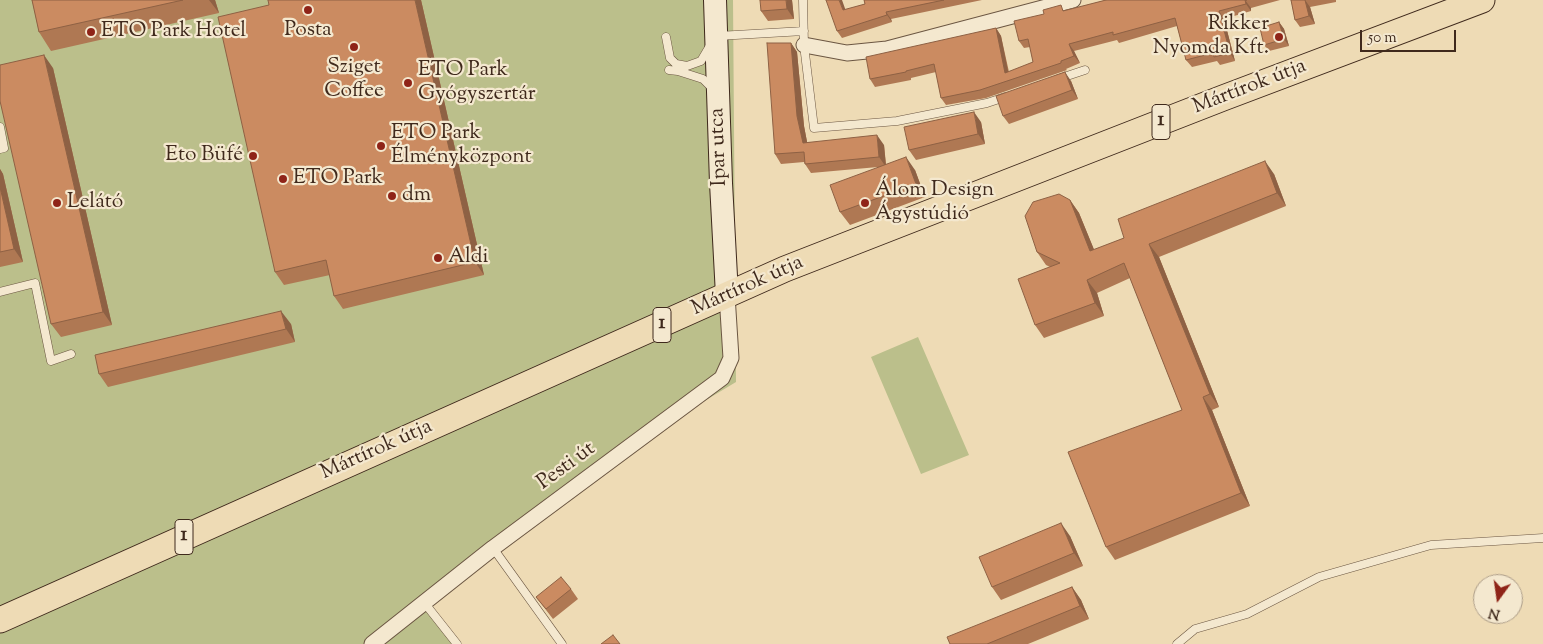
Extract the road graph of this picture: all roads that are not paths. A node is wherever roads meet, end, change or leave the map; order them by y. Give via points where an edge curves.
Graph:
1 (715, 0) edge
2 (803, 0) edge
3 (1073, 0) edge
4 (1482, 0) edge
5 (716, 36) junction
6 (666, 37) dead end
7 (804, 38) junction
8 (669, 70) dead end
9 (1085, 70) dead end
10 (1050, 82) edge
11 (718, 94) junction
12 (1014, 94) edge
13 (0, 127) edge
14 (0, 149) edge
15 (0, 292) edge
16 (728, 295) junction
17 (71, 354) dead end
18 (1543, 538) edge
19 (493, 548) junction
20 (423, 601) junction
21 (0, 620) edge
22 (372, 644) edge
23 (457, 644) edge
24 (562, 644) edge
25 (1177, 644) edge

1 - 5 street, Ipar utca
2 - 7 lane
3 - 7 street via 887,49 847,53
4 - 16 main road, Mártírok útja / 1 via 862,239
5 - 6 lane via 701,61 687,66 676,64 670,58
5 - 7 lane
5 - 11 street, Ipar utca
7 - 12 lane via 814,128 897,121 987,103
8 - 11 lane via 703,79
9 - 10 lane
11 - 16 street, Ipar utca
13 - 14 lane via 4,148
15 - 17 lane via 35,284 51,361
16 - 19 street, Pesti út via 731,358 722,378
16 - 21 main road, Mártírok útja / 1
18 - 25 lane via 1431,545 1319,577 1247,614 1195,629
19 - 20 street, Pesti út
19 - 24 lane
20 - 22 street, Pesti út
20 - 23 lane

